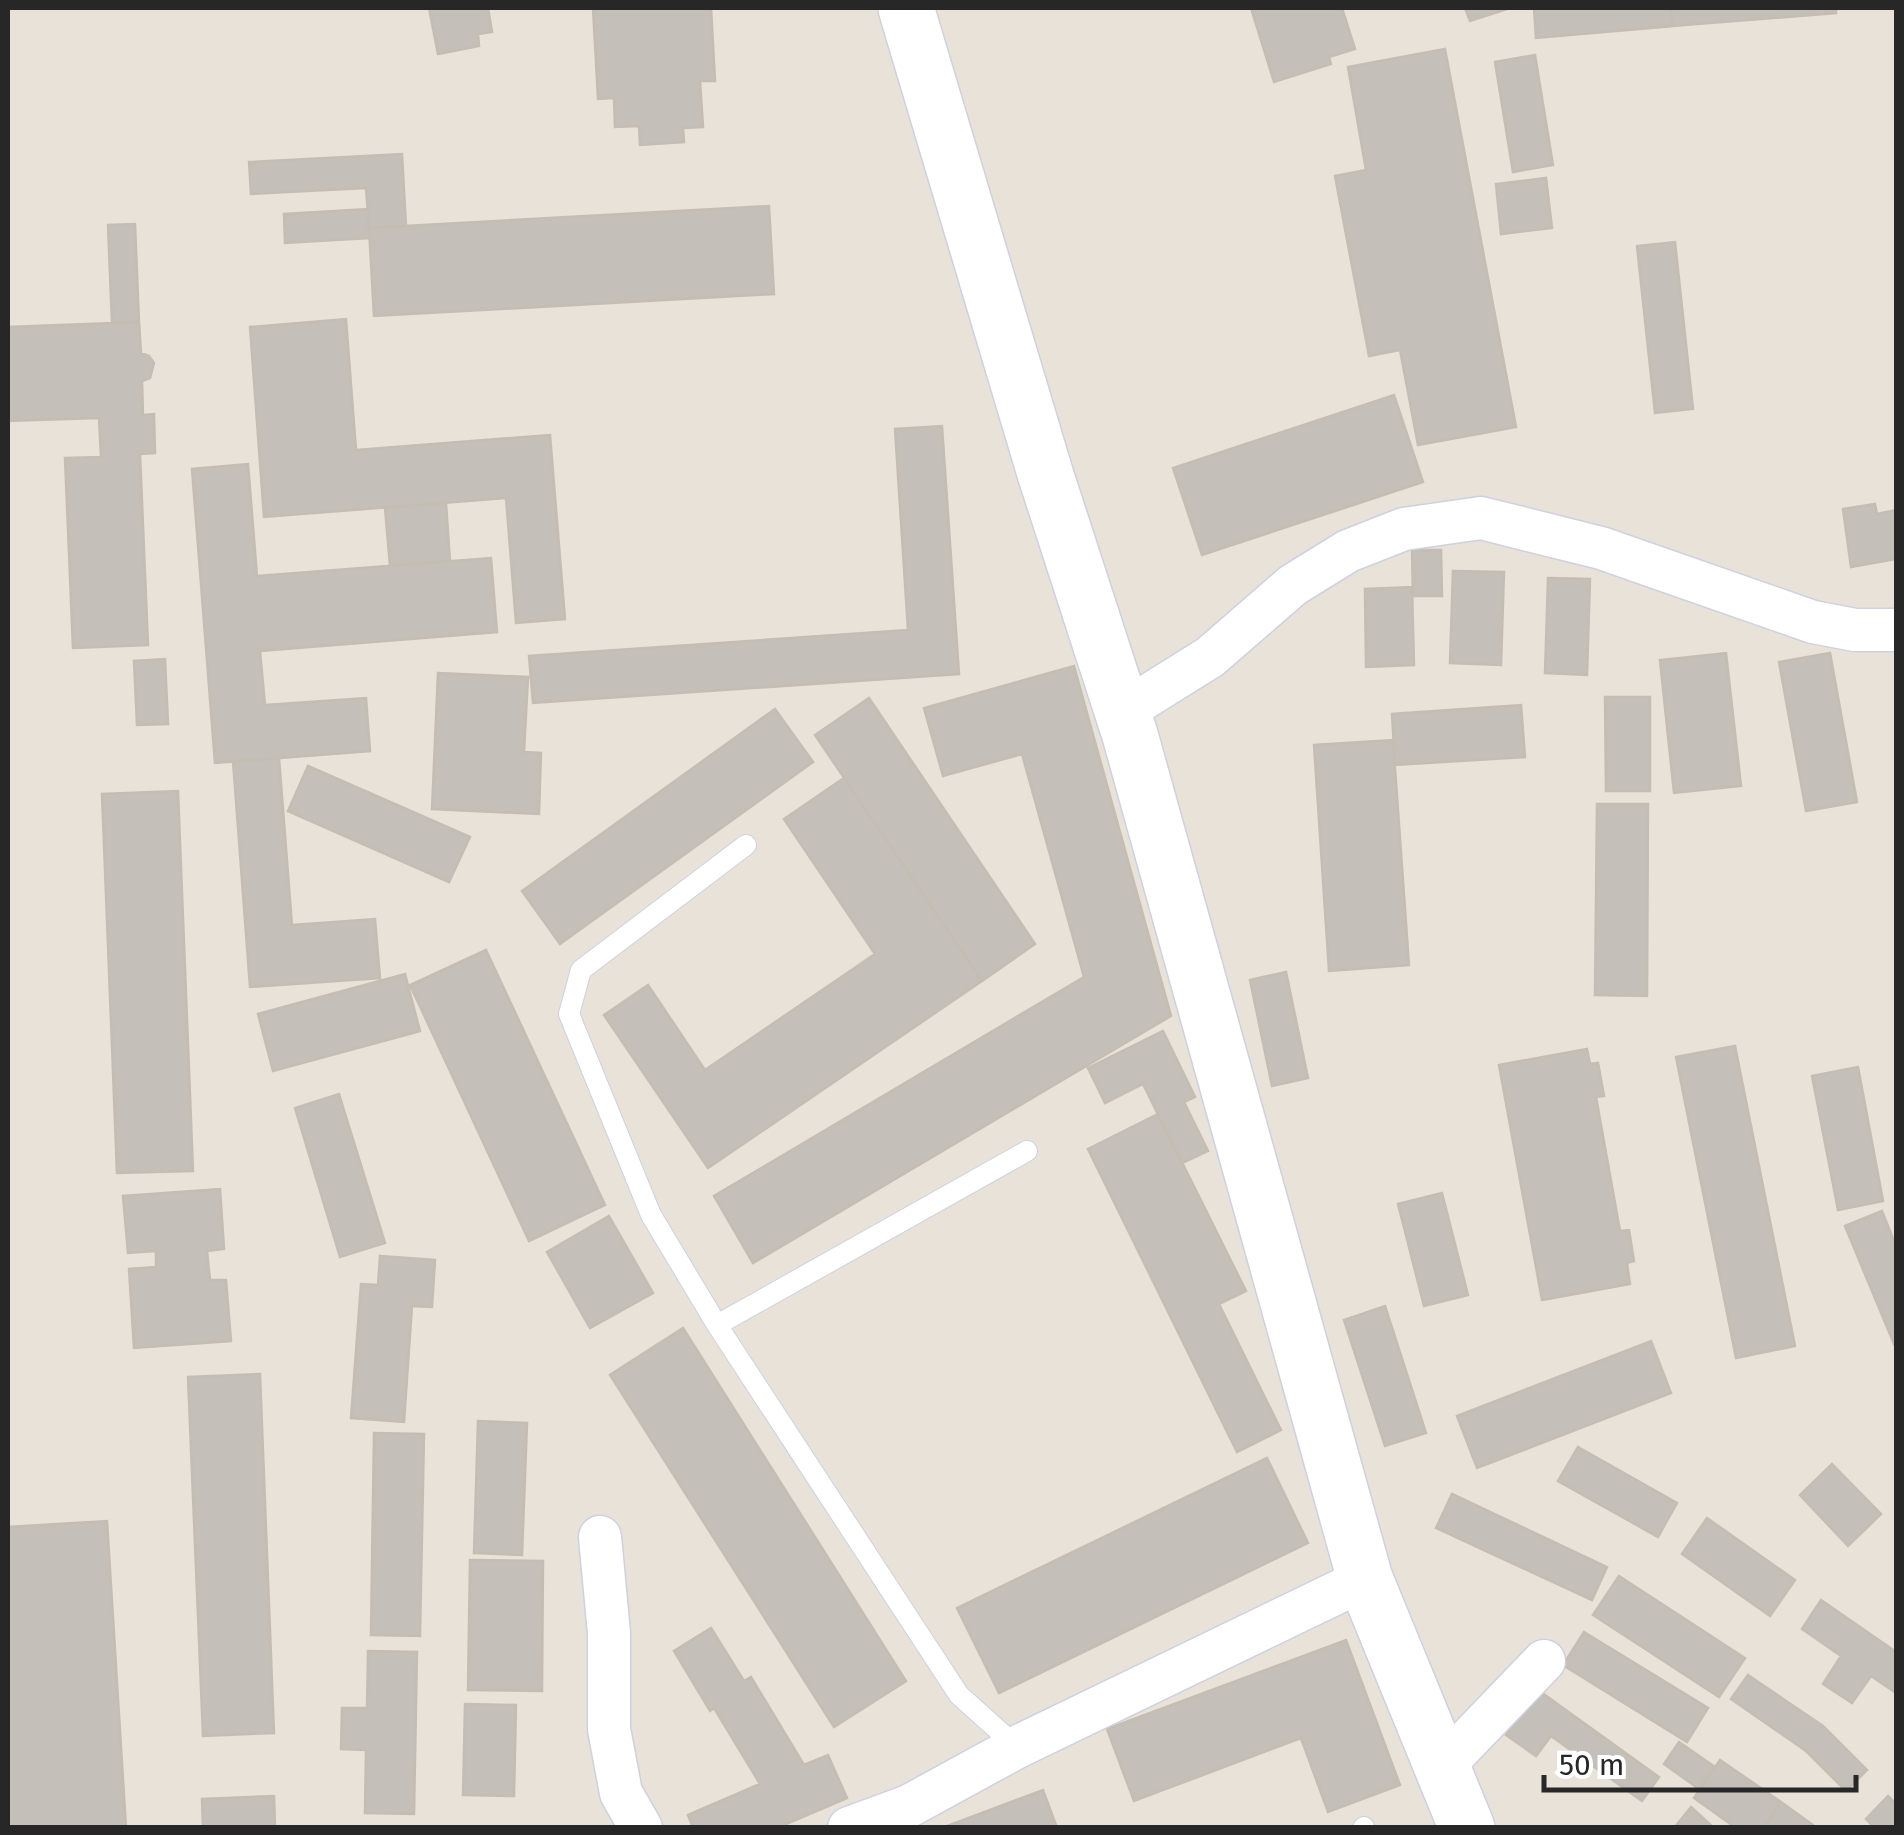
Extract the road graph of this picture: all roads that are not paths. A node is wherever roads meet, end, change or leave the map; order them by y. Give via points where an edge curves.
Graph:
1 (906, 8) edge
2 (1896, 630) edge
3 (1122, 712) junction
4 (746, 845) dead end
5 (1027, 1150) dead end
6 (717, 1324) junction
7 (600, 1537) dead end
8 (1365, 1579) junction
9 (1544, 1661) dead end
10 (1018, 1747) junction
11 (1442, 1767) junction
12 (902, 1817) edge
13 (642, 1828) edge
14 (849, 1828) edge
15 (1467, 1828) edge

1 - 3 street
2 - 3 street via 1813,622 1601,548 1481,518 1404,529 1348,552 1293,586 1210,657
3 - 8 street
4 - 6 lane via 581,970 569,1014 651,1215
5 - 6 lane
6 - 10 lane via 959,1695
7 - 13 street via 609,1729 621,1793
8 - 10 street
8 - 11 street
9 - 11 street
10 - 12 street
11 - 15 street
12 - 14 street

